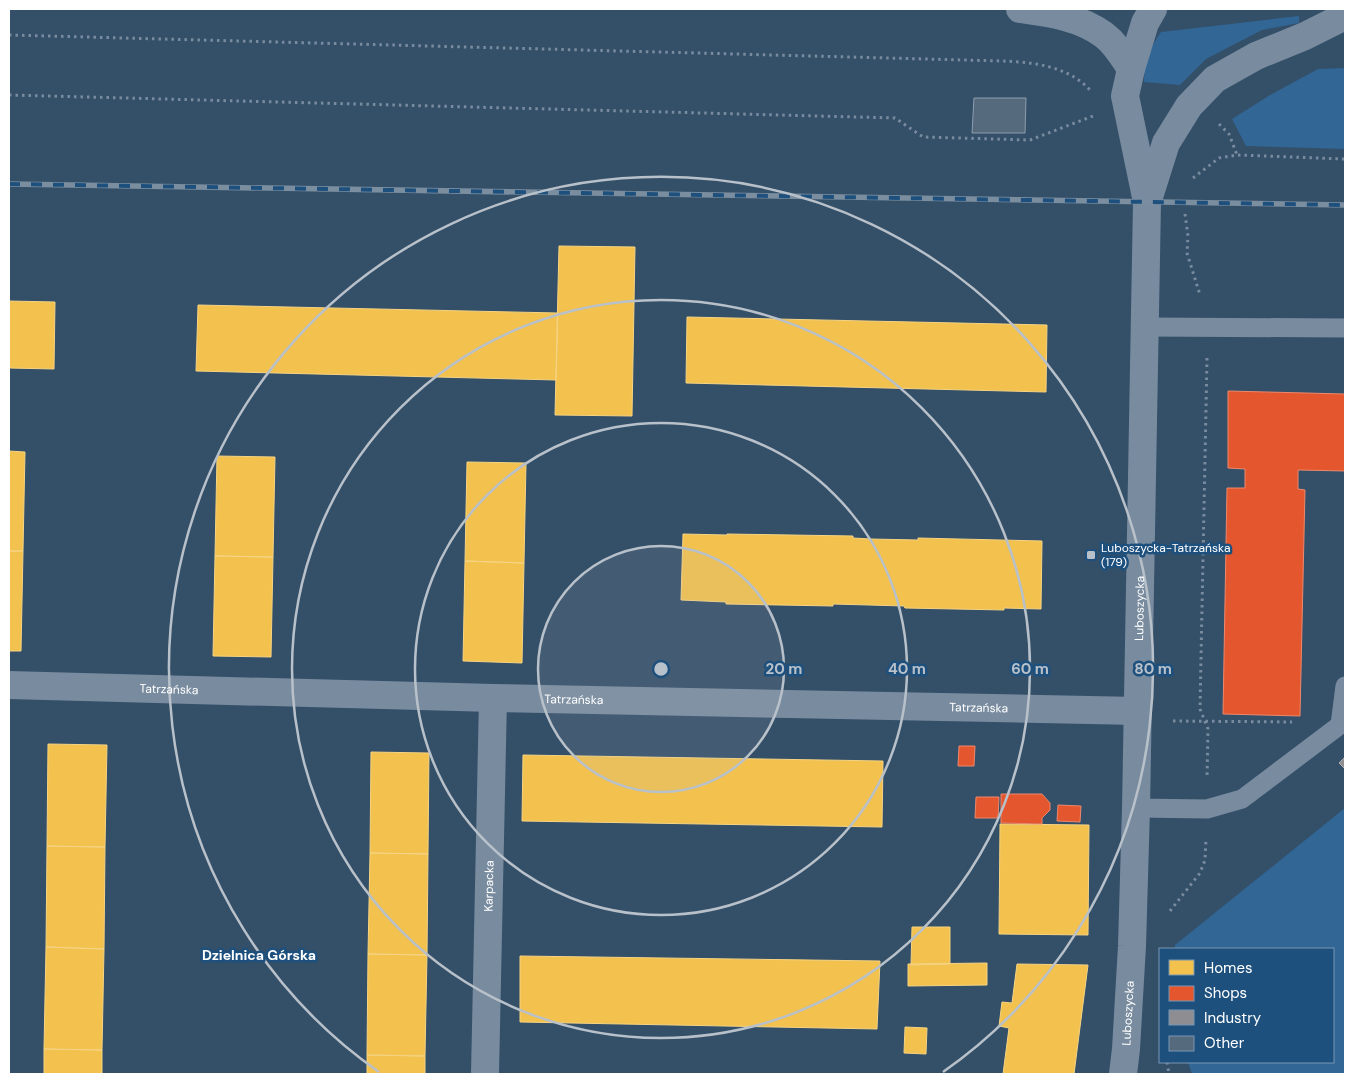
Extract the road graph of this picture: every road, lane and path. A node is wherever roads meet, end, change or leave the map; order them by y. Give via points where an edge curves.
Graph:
1 (1020, 9) edge
2 (1154, 9) edge
3 (1345, 16) edge
4 (9, 35) edge
5 (1130, 69) junction
6 (9, 95) edge
7 (1095, 95) dead end
8 (1094, 116) dead end
9 (1214, 118) dead end
10 (1237, 155) junction
11 (1345, 159) edge
12 (1189, 181) dead end
13 (1148, 202) junction
14 (1184, 211) dead end
15 (1146, 327) junction
16 (1206, 327) junction
17 (1345, 328) edge
18 (9, 684) edge
19 (1345, 686) edge
20 (493, 698) junction
21 (1138, 711) junction
22 (1167, 721) dead end
23 (1205, 721) junction
24 (1340, 724) junction
25 (1136, 808) junction
26 (1207, 809) junction
27 (1168, 915) dead end
28 (1128, 1066) edge
29 (485, 1074) edge

1 - 5 street via 1056,14 1104,35 1118,49
2 - 5 street via 1145,23
3 - 13 street via 1256,56 1215,79 1189,106 1166,143
4 - 7 path via 1016,61 1074,76
5 - 13 street via 1124,96
6 - 8 path via 895,118 923,137 1030,140
9 - 10 path via 1229,134
10 - 11 path
10 - 12 path via 1219,158
13 - 15 street, Luboszycka
14 - 16 path via 1187,253 1205,311
15 - 16 lane
15 - 21 street, Luboszycka
16 - 17 lane
16 - 23 path via 1200,710
18 - 20 street, Tatrzańska
19 - 24 lane
20 - 21 street, Tatrzańska
20 - 29 street, Karpacka
21 - 25 street, Luboszycka
22 - 23 path
23 - 24 path
23 - 26 path via 1208,729
24 - 26 lane via 1242,798
25 - 26 lane
25 - 28 street, Luboszycka
26 - 27 path via 1203,866

